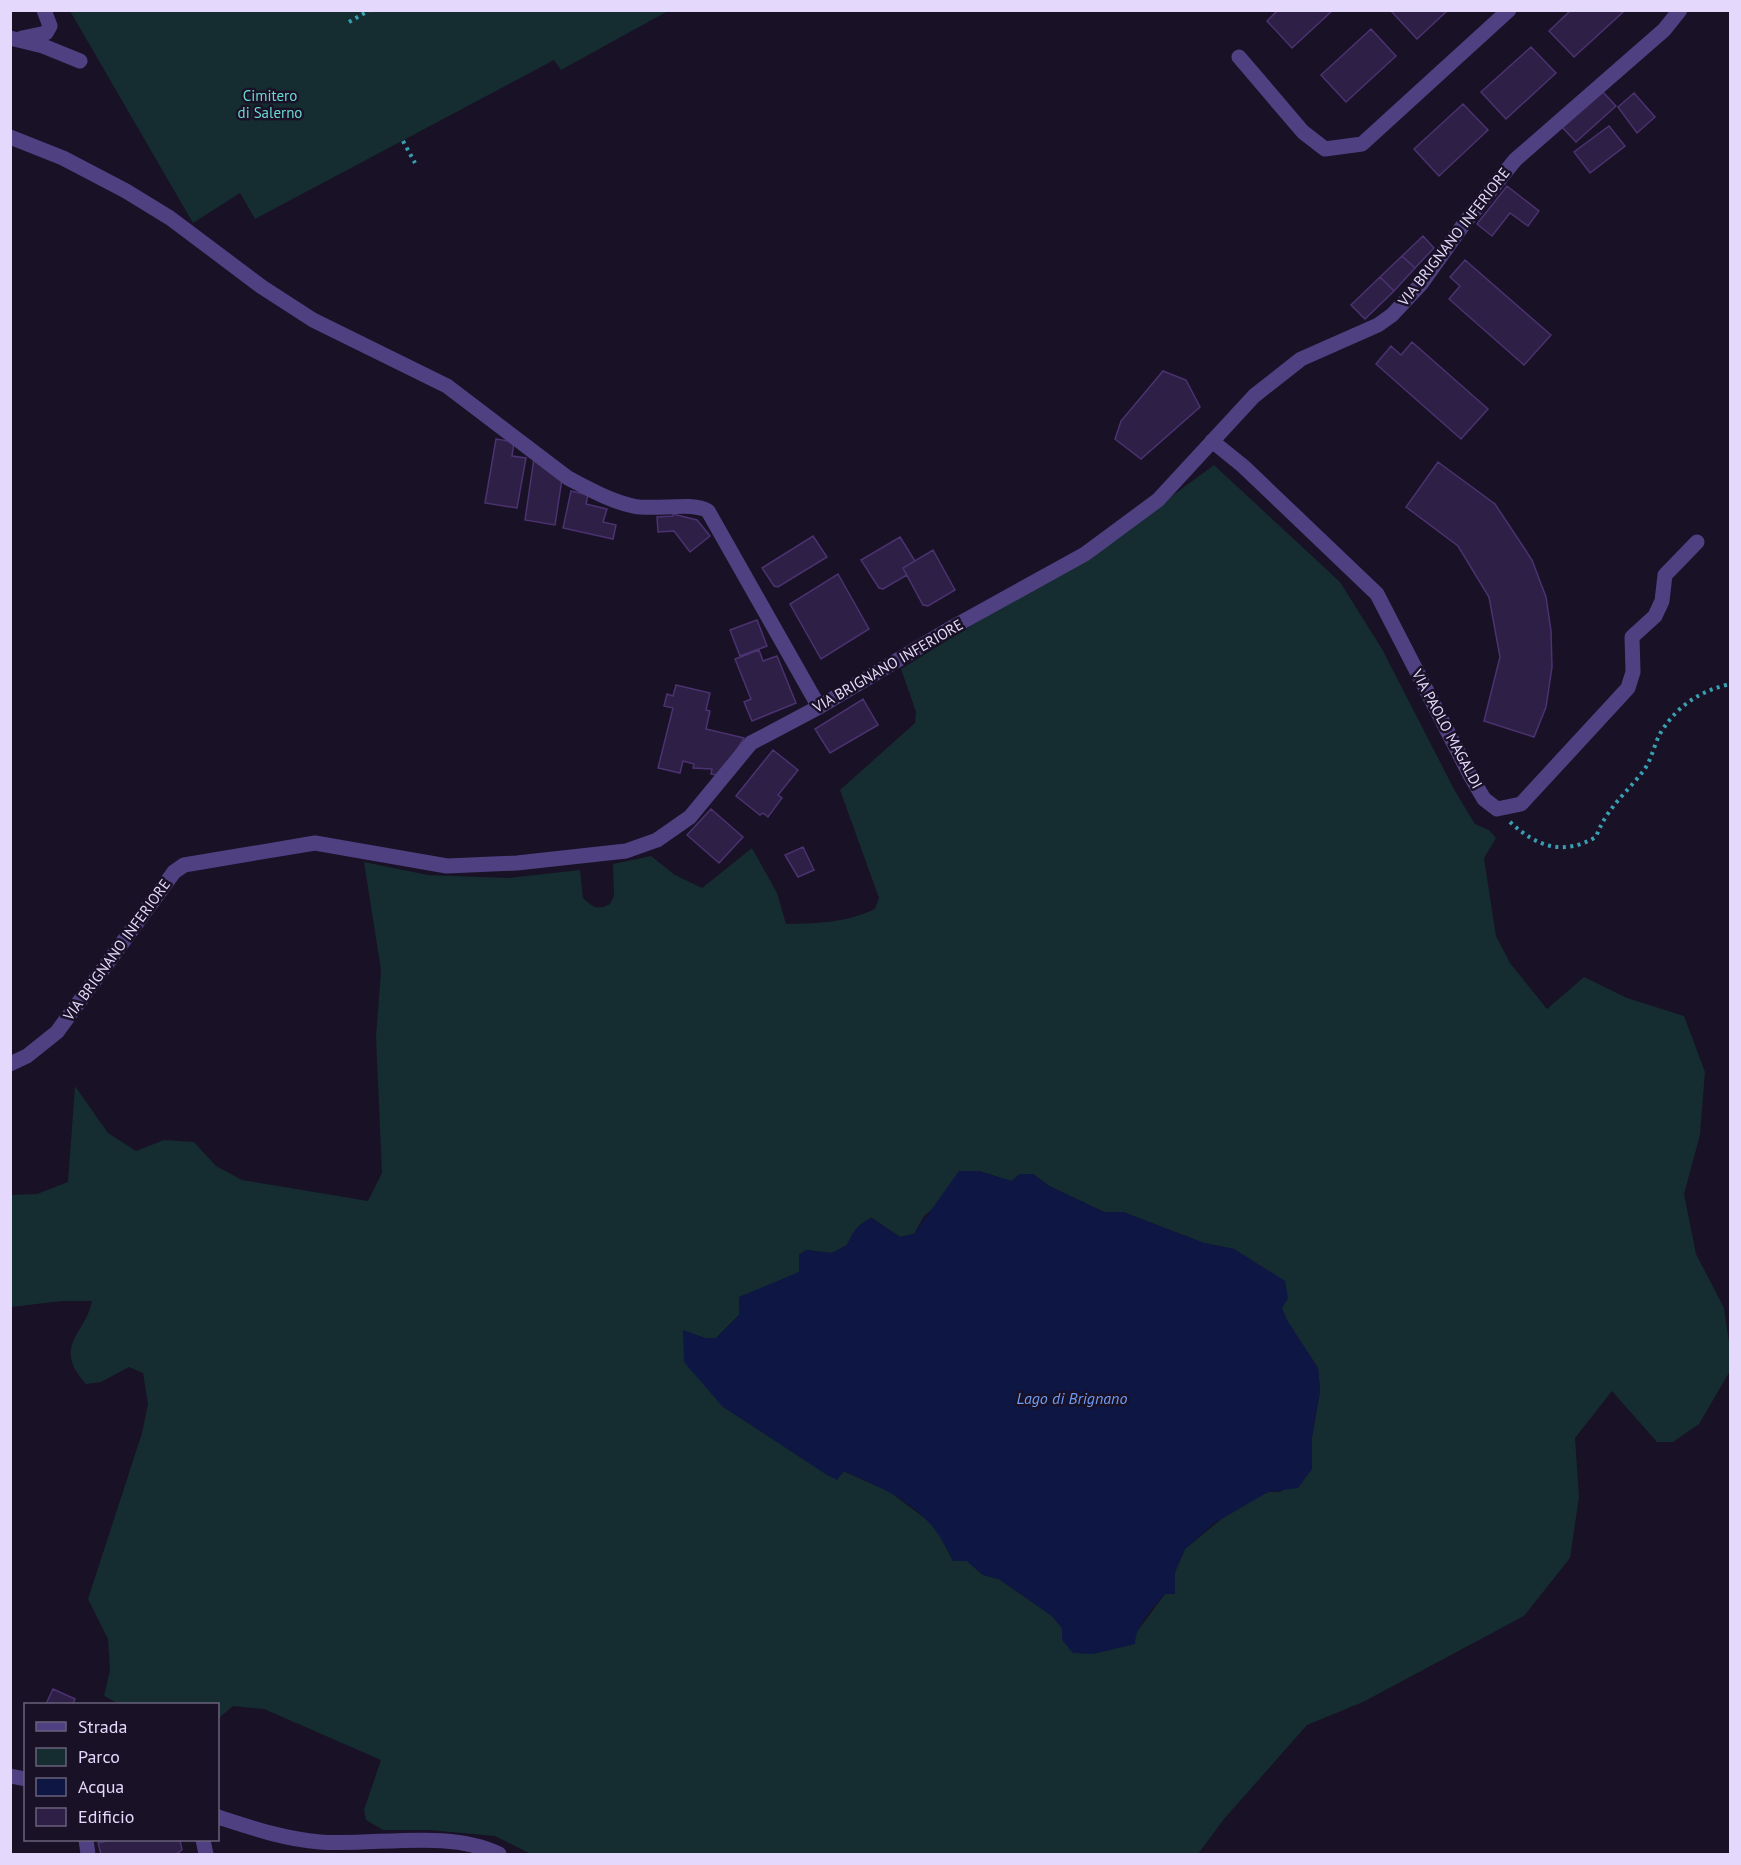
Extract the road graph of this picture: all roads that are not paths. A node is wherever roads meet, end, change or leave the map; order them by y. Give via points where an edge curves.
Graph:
1 (44, 10) edge
2 (1509, 10) edge
3 (1680, 10) edge
4 (12, 38) edge
5 (1239, 57) dead end
6 (80, 61) dead end
7 (10, 137) edge
8 (1212, 441) junction
9 (1697, 542) dead end
10 (819, 707) junction
11 (10, 1065) edge
12 (219, 1817) edge
13 (499, 1854) edge

1 - 4 street via 50,26 46,33
2 - 5 street via 1362,144 1325,148 1304,132
3 - 8 street, VIA BRIGNANO INFERIORE via 1664,30 1515,160 1402,306 1378,325 1301,359 1254,396
4 - 6 street
7 - 10 street via 63,158 126,191 313,320 447,386 578,483 635,507 693,507 708,511
8 - 9 street, VIA PAOLO MAGALDI via 1377,594 1470,775 1484,799 1497,809 1521,804 1628,688 1633,672 1632,637 1655,616 1662,601 1665,575
8 - 10 street, VIA BRIGNANO INFERIORE via 1158,500 1124,528
10 - 11 street, VIA BRIGNANO INFERIORE via 751,743 679,826 657,840 626,851 447,866 315,843 184,865 174,872 57,1032
12 - 13 street via 290,1838 323,1842 427,1841 461,1844

